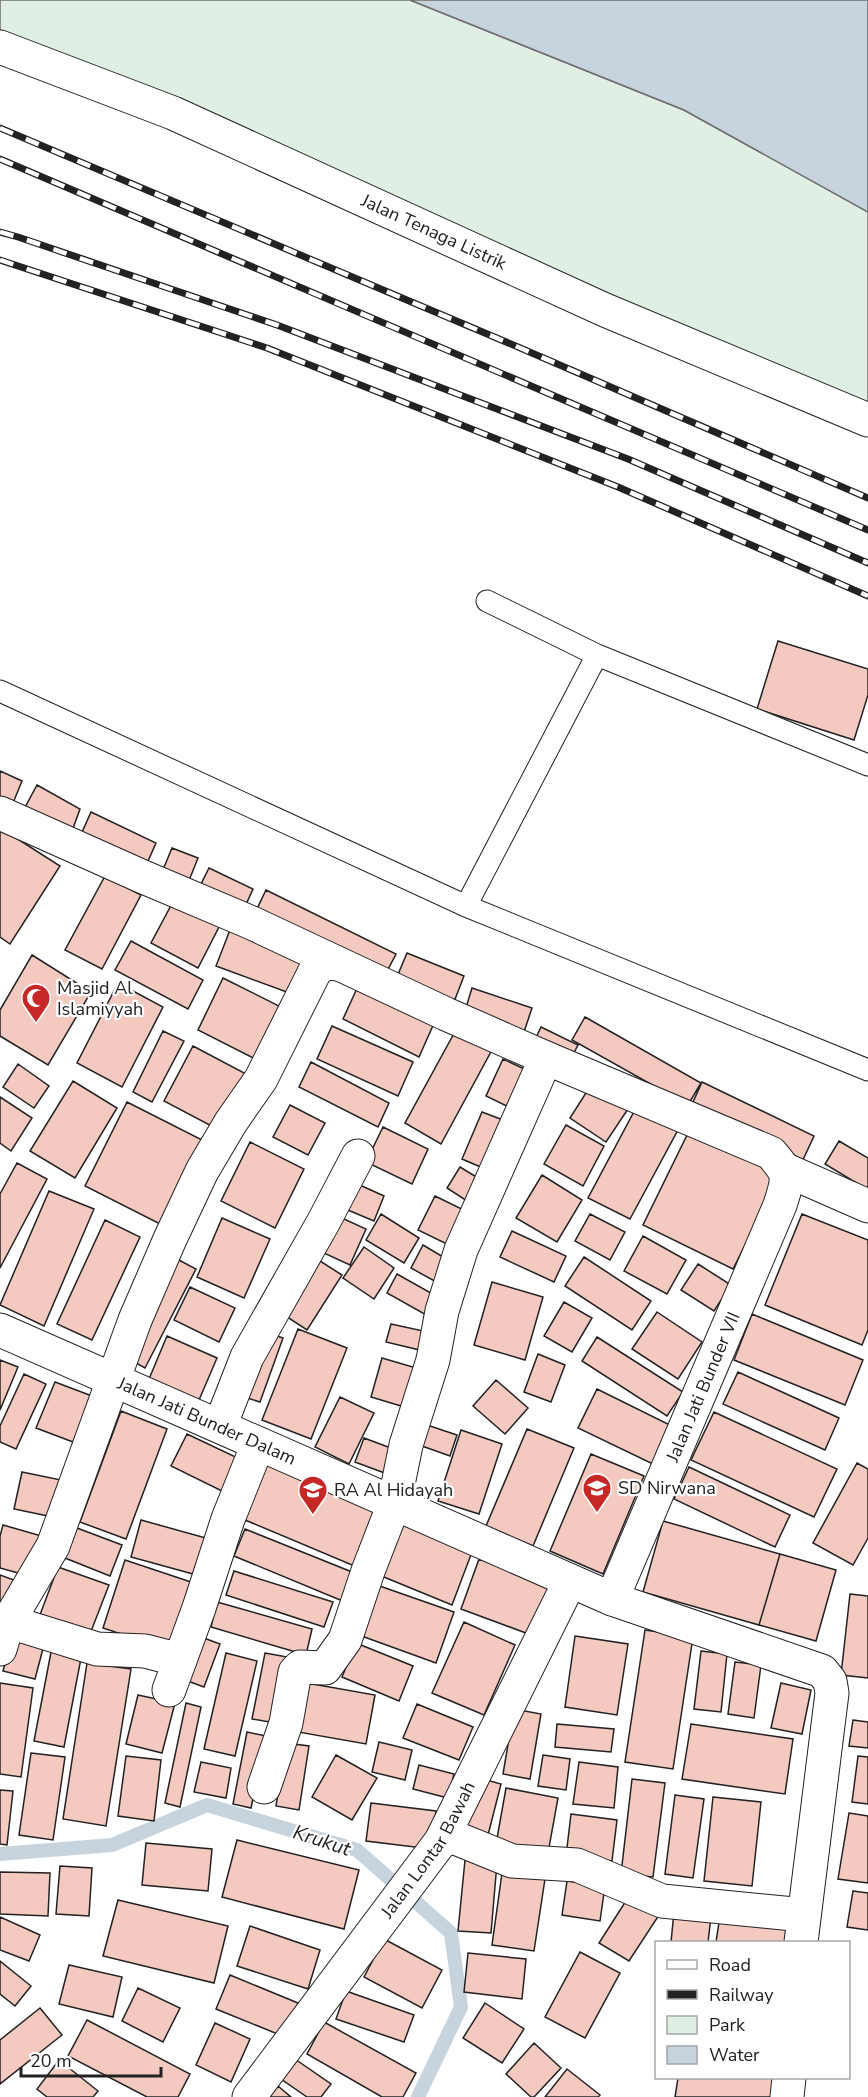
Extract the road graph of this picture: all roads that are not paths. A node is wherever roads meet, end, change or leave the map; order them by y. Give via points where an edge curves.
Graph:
1 (0, 47) edge
2 (868, 420) edge
3 (487, 601) dead end
4 (597, 655) junction
5 (0, 691) edge
6 (868, 765) edge
7 (0, 813) edge
8 (466, 906) junction
9 (339, 964) junction
10 (546, 1058) junction
11 (868, 1070) edge
12 (358, 1156) dead end
13 (786, 1170) junction
14 (868, 1206) edge
15 (0, 1330) edge
16 (114, 1380) junction
17 (220, 1426) junction
18 (258, 1444) junction
19 (394, 1504) junction
20 (570, 1581) junction
21 (612, 1599) junction
22 (3, 1630) edge
23 (180, 1659) junction
24 (169, 1690) dead end
25 (264, 1787) dead end
26 (441, 1841) junction
27 (802, 1929) edge
28 (789, 2079) edge
29 (249, 2097) edge
30 (787, 2097) edge

1 - 2 street, Jalan Tenaga Listrik via 173,113 605,310
3 - 4 lane
4 - 6 lane
4 - 8 lane
5 - 8 lane
7 - 9 street
8 - 11 lane
9 - 10 street
9 - 16 street via 327,963 316,969 261,1079 202,1171 135,1320
10 - 13 street via 771,1153
10 - 19 street via 461,1250 442,1311 433,1360 406,1444
12 - 17 street via 247,1357
13 - 14 street
13 - 21 street, Jalan Jati Bunder VII via 787,1185 780,1205
15 - 16 street, Jalan Jati Bunder Dalam
16 - 17 street, Jalan Jati Bunder Dalam
16 - 22 street via 53,1545
17 - 18 street, Jalan Jati Bunder Dalam
18 - 19 street, Jalan Jati Bunder Dalam
18 - 23 street
19 - 20 street, Jalan Jati Bunder Dalam
19 - 25 street via 345,1640 325,1668 300,1667 295,1672 286,1723
20 - 21 street, Jalan Jati Bunder Dalam
20 - 26 street, Jalan Lontar Bawah
21 - 27 street via 822,1671 830,1681 832,1693
22 - 23 street via 97,1649 145,1651
23 - 24 street
26 - 27 street via 453,1837 512,1861 577,1865 662,1901
26 - 29 street, Jalan Lontar Bawah
28 - 30 street

